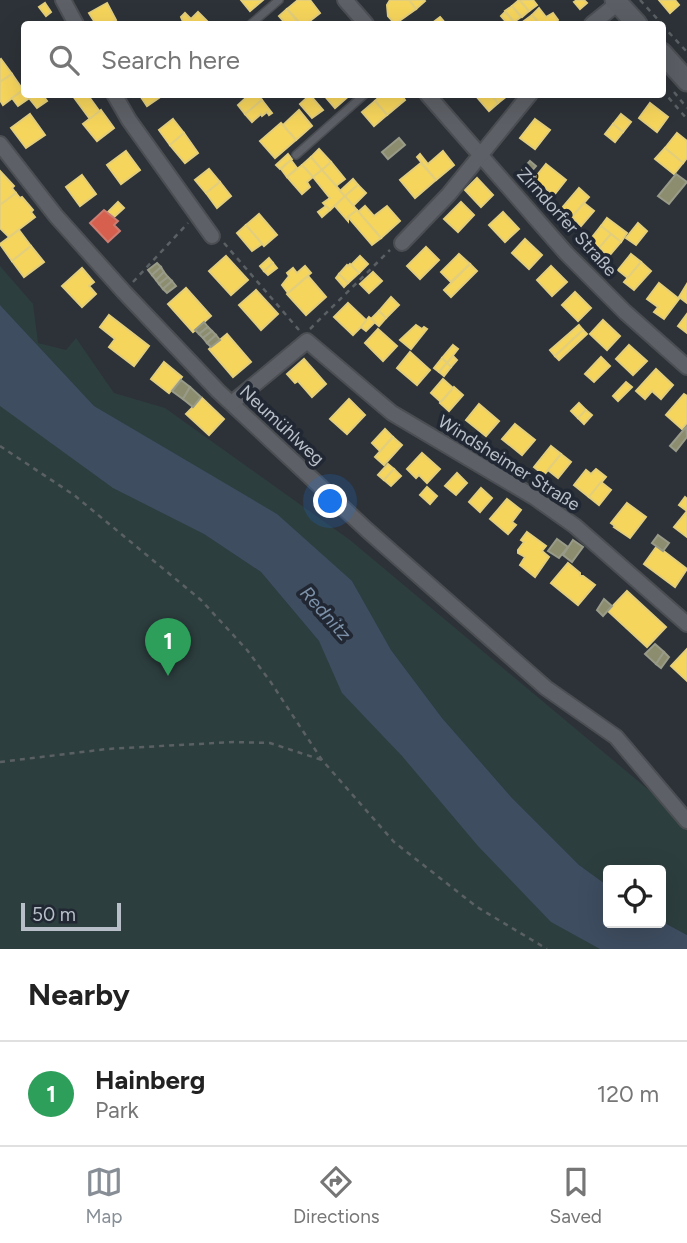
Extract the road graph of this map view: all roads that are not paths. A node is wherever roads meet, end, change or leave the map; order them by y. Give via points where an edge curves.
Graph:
1 (63, 0) edge
2 (279, 0) edge
3 (345, 0) edge
4 (617, 1) edge
5 (74, 21) edge
6 (254, 21) edge
7 (363, 21) edge
8 (595, 21) edge
9 (634, 21) edge
10 (666, 59) edge
11 (678, 84) edge
12 (116, 98) edge
13 (360, 98) edge
14 (430, 98) edge
15 (527, 98) edge
16 (0, 144) edge
17 (296, 155) dead end
18 (481, 157) junction
19 (212, 236) road end
20 (402, 243) dead end
21 (687, 368) edge
22 (232, 403) junction
23 (686, 622) edge
24 (687, 821) edge

1 - 5 street
2 - 6 lane
3 - 7 street
4 - 8 street
4 - 9 main road
10 - 11 main road
12 - 19 street
13 - 17 lane
14 - 18 street, Zirndorfer Straße
15 - 18 street
16 - 22 street, Neumühlweg via 124,292
18 - 20 street
18 - 21 street, Zirndorfer Straße via 566,253
22 - 23 street, Windsheimer Straße via 307,341 392,413 575,526
22 - 24 street, Neumühlweg via 546,688 616,737

